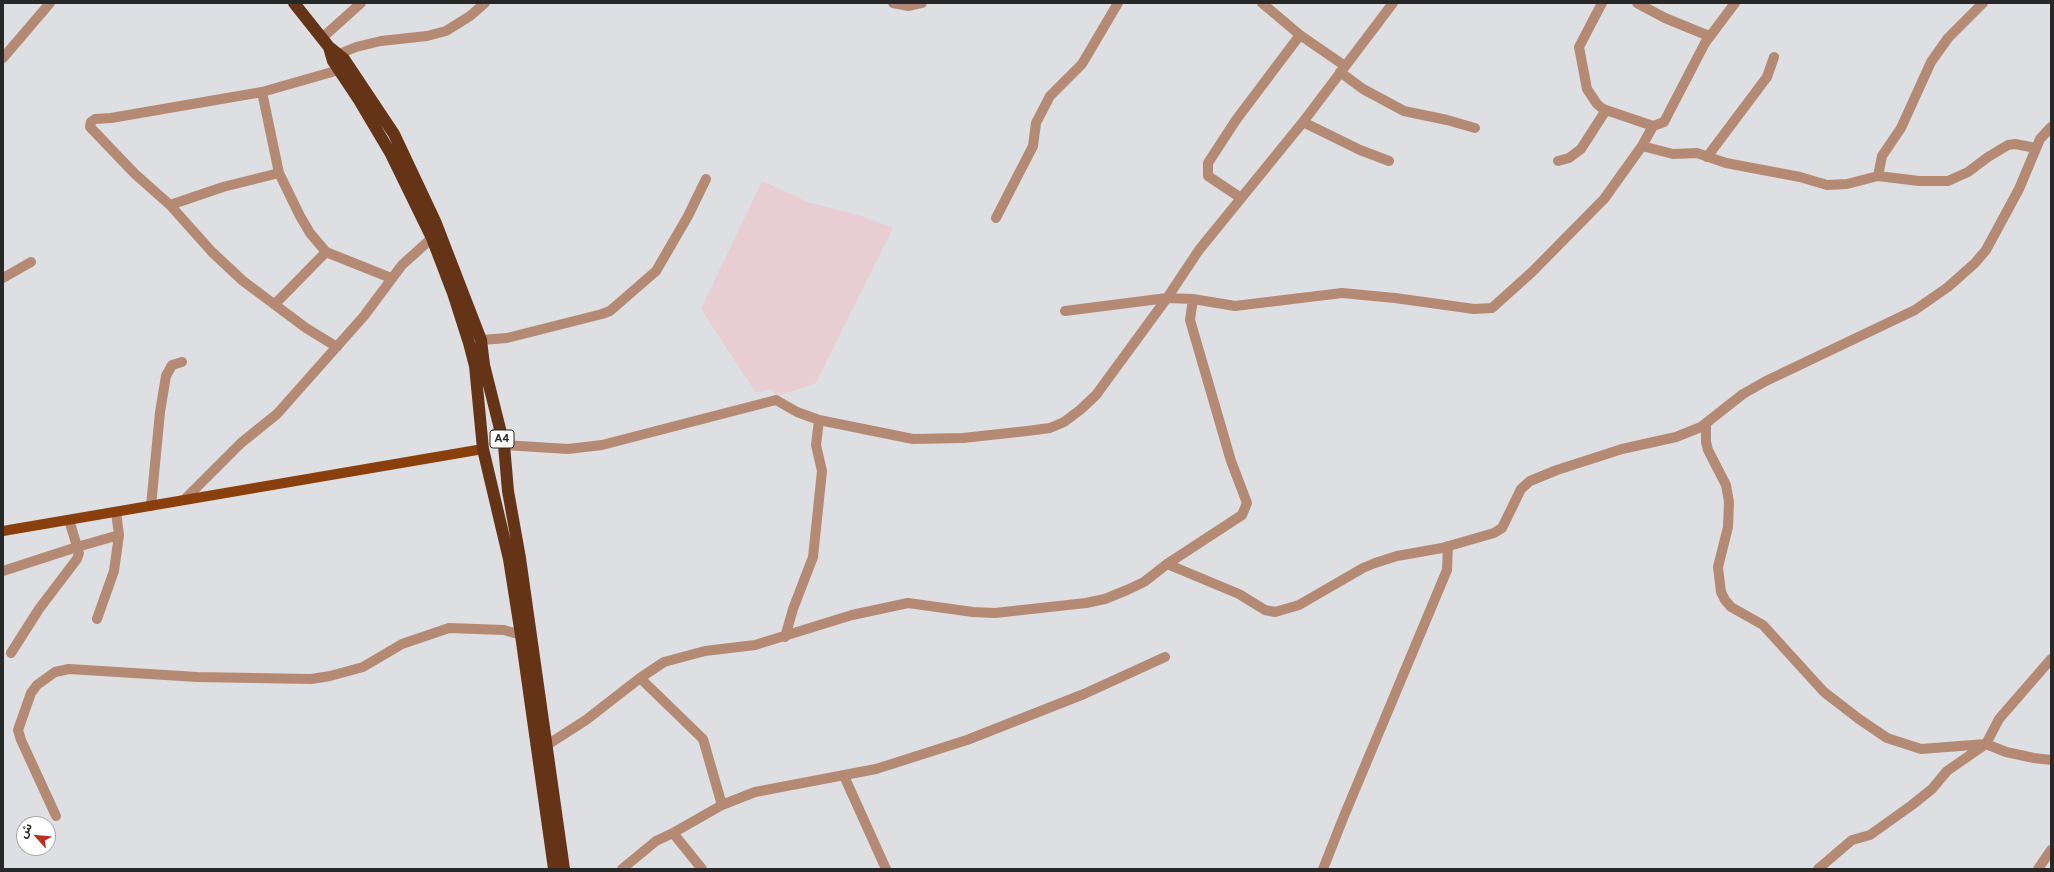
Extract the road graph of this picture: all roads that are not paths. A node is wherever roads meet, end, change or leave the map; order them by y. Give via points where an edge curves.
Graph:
1 (50, 3) edge
2 (294, 3) edge
3 (361, 3) edge
4 (485, 3) edge
5 (893, 3) edge
6 (922, 3) edge
7 (1118, 3) edge
8 (1262, 3) edge
9 (1393, 3) edge
10 (1602, 3) edge
11 (1637, 3) edge
12 (1735, 3) edge
13 (1983, 3) edge
14 (1300, 35) junction
15 (1709, 36) junction
16 (330, 49) junction
17 (1774, 57) dead end
18 (3, 58) edge
19 (344, 68) junction
20 (1343, 69) junction
21 (262, 92) junction
22 (1606, 110) junction
23 (1303, 122) junction
24 (1653, 126) junction
25 (2051, 127) edge
26 (1475, 128) dead end
27 (1642, 146) junction
28 (2036, 148) junction
29 (1707, 157) junction
30 (1389, 161) dead end
31 (1558, 161) dead end
32 (279, 173) junction
33 (1878, 176) junction
34 (706, 179) dead end
35 (1240, 198) junction
36 (170, 205) junction
37 (996, 218) dead end
38 (432, 238) junction
39 (326, 252) junction
40 (31, 262) dead end
41 (3, 278) edge
42 (391, 278) junction
43 (1167, 298) junction
44 (1193, 299) junction
45 (275, 304) junction
46 (1065, 311) dead end
47 (481, 340) junction
48 (337, 347) junction
49 (182, 362) dead end
50 (480, 366) junction
51 (819, 420) junction
52 (1706, 424) junction
53 (499, 425) junction
54 (481, 428) junction
55 (504, 445) junction
56 (484, 449) junction
57 (506, 472) junction
58 (489, 474) junction
59 (184, 500) junction
60 (152, 506) junction
61 (116, 512) junction
62 (69, 520) junction
63 (3, 531) edge
64 (119, 535) junction
65 (77, 546) junction
66 (1448, 546) junction
67 (514, 559) junction
68 (1167, 564) junction
69 (3, 571) edge
70 (97, 619) dead end
71 (526, 634) junction
72 (785, 637) junction
73 (11, 653) dead end
74 (1165, 657) dead end
75 (2051, 660) edge
76 (640, 678) junction
77 (1986, 744) junction
78 (546, 745) junction
79 (2051, 760) edge
80 (844, 776) junction
81 (722, 805) junction
82 (56, 816) dead end
83 (673, 832) junction
84 (2051, 850) edge
85 (554, 869) edge
86 (564, 869) edge
87 (622, 869) edge
88 (702, 869) edge
89 (886, 869) edge
90 (1323, 869) edge
91 (1818, 869) edge
92 (2038, 869) edge

1 - 18 street
2 - 16 highway, A4
3 - 16 street
4 - 16 street via 446,31 427,36
5 - 6 street via 909,6
7 - 37 street via 1082,64 1050,96 1036,123 1033,146
8 - 14 street
9 - 20 street
10 - 22 street via 1579,47 1587,88 1597,104
11 - 15 street
12 - 15 street
13 - 33 street via 1948,38 1931,62 1901,128 1882,156
14 - 20 street
14 - 35 street via 1236,120 1208,164 1208,176
15 - 24 street via 1664,122
16 - 19 highway, A4
17 - 29 street via 1767,77
19 - 21 street
19 - 38 highway, A4 via 391,154
19 - 47 highway, A4 via 369,94 394,134 435,221
20 - 23 street
20 - 26 street via 1363,89 1404,111
21 - 32 street
21 - 36 street via 92,121 91,129
22 - 24 street
22 - 31 street via 1581,148 1574,155
23 - 30 street
23 - 35 street
24 - 27 street
25 - 28 street
27 - 29 street via 1673,154 1687,155 1695,152
27 - 44 street via 1604,199 1532,272 1492,308 1474,309 1342,293 1234,306
28 - 33 street via 2008,145 1968,172 1941,183
28 - 52 street via 2019,189 1986,250 1948,287 1915,310 1749,391 1726,406
29 - 33 street via 1827,185 1847,184
32 - 36 street via 223,186
32 - 39 street via 310,234
34 - 47 street via 656,271 615,307 602,314 507,338
35 - 43 street via 1199,250
36 - 45 street via 212,252 243,281
38 - 42 street via 411,255
38 - 50 highway, A4
39 - 42 street
39 - 45 street
40 - 41 street
42 - 48 street via 364,316
43 - 44 street
43 - 46 street
43 - 51 street via 1096,395 1064,422 1050,428 963,438 913,439
44 - 68 street via 1190,320 1231,461 1247,503 1242,515
45 - 48 street via 306,328
47 - 50 highway, A4
48 - 59 street via 277,414 241,443
49 - 60 street via 172,365 166,376 160,412
50 - 53 highway, A4
50 - 54 highway, A4
51 - 55 street via 797,412 776,400 602,445 568,449
51 - 72 street via 816,445 822,471 812,557
52 - 66 street via 1676,437 1622,449 1535,478 1521,490 1502,528 1488,535
52 - 77 street via 1708,450 1726,485 1729,502 1728,527 1718,573 1721,592 1730,607 1763,625 1824,692 1887,738 1920,749
53 - 54 highway
53 - 55 highway, A4
54 - 56 highway, A4
55 - 57 highway, A4
56 - 58 highway, A4
56 - 59 main road
57 - 58 highway
57 - 67 highway, A4
58 - 67 highway, A4
59 - 60 main road
60 - 61 main road
61 - 62 main road
61 - 64 street
62 - 63 main road
62 - 65 street
64 - 65 street
64 - 70 street via 114,571
65 - 69 street
65 - 73 street via 79,553 76,562 39,609
66 - 68 street via 1376,563 1299,605 1275,612 1265,610 1239,594
66 - 90 street via 1447,570
67 - 71 highway, A4
68 - 72 street via 1144,582 1105,599 1086,603 995,613 908,603 852,615
71 - 78 highway, A4
71 - 82 street via 504,630 449,628 402,644 356,669 311,678 197,677 69,669 54,672 31,693 18,730
71 - 85 highway, A4
72 - 76 street via 755,645 679,657 664,662
74 - 80 street via 1044,711 896,764
75 - 77 street via 1999,719
76 - 78 street via 586,720
76 - 81 street via 703,739
77 - 79 street via 2006,752
77 - 91 street via 1947,771 1932,789 1906,809 1870,835 1852,840
78 - 86 highway, A4
80 - 81 street via 755,792
80 - 89 street
81 - 83 street
83 - 87 street via 656,841
83 - 88 street
84 - 92 street

